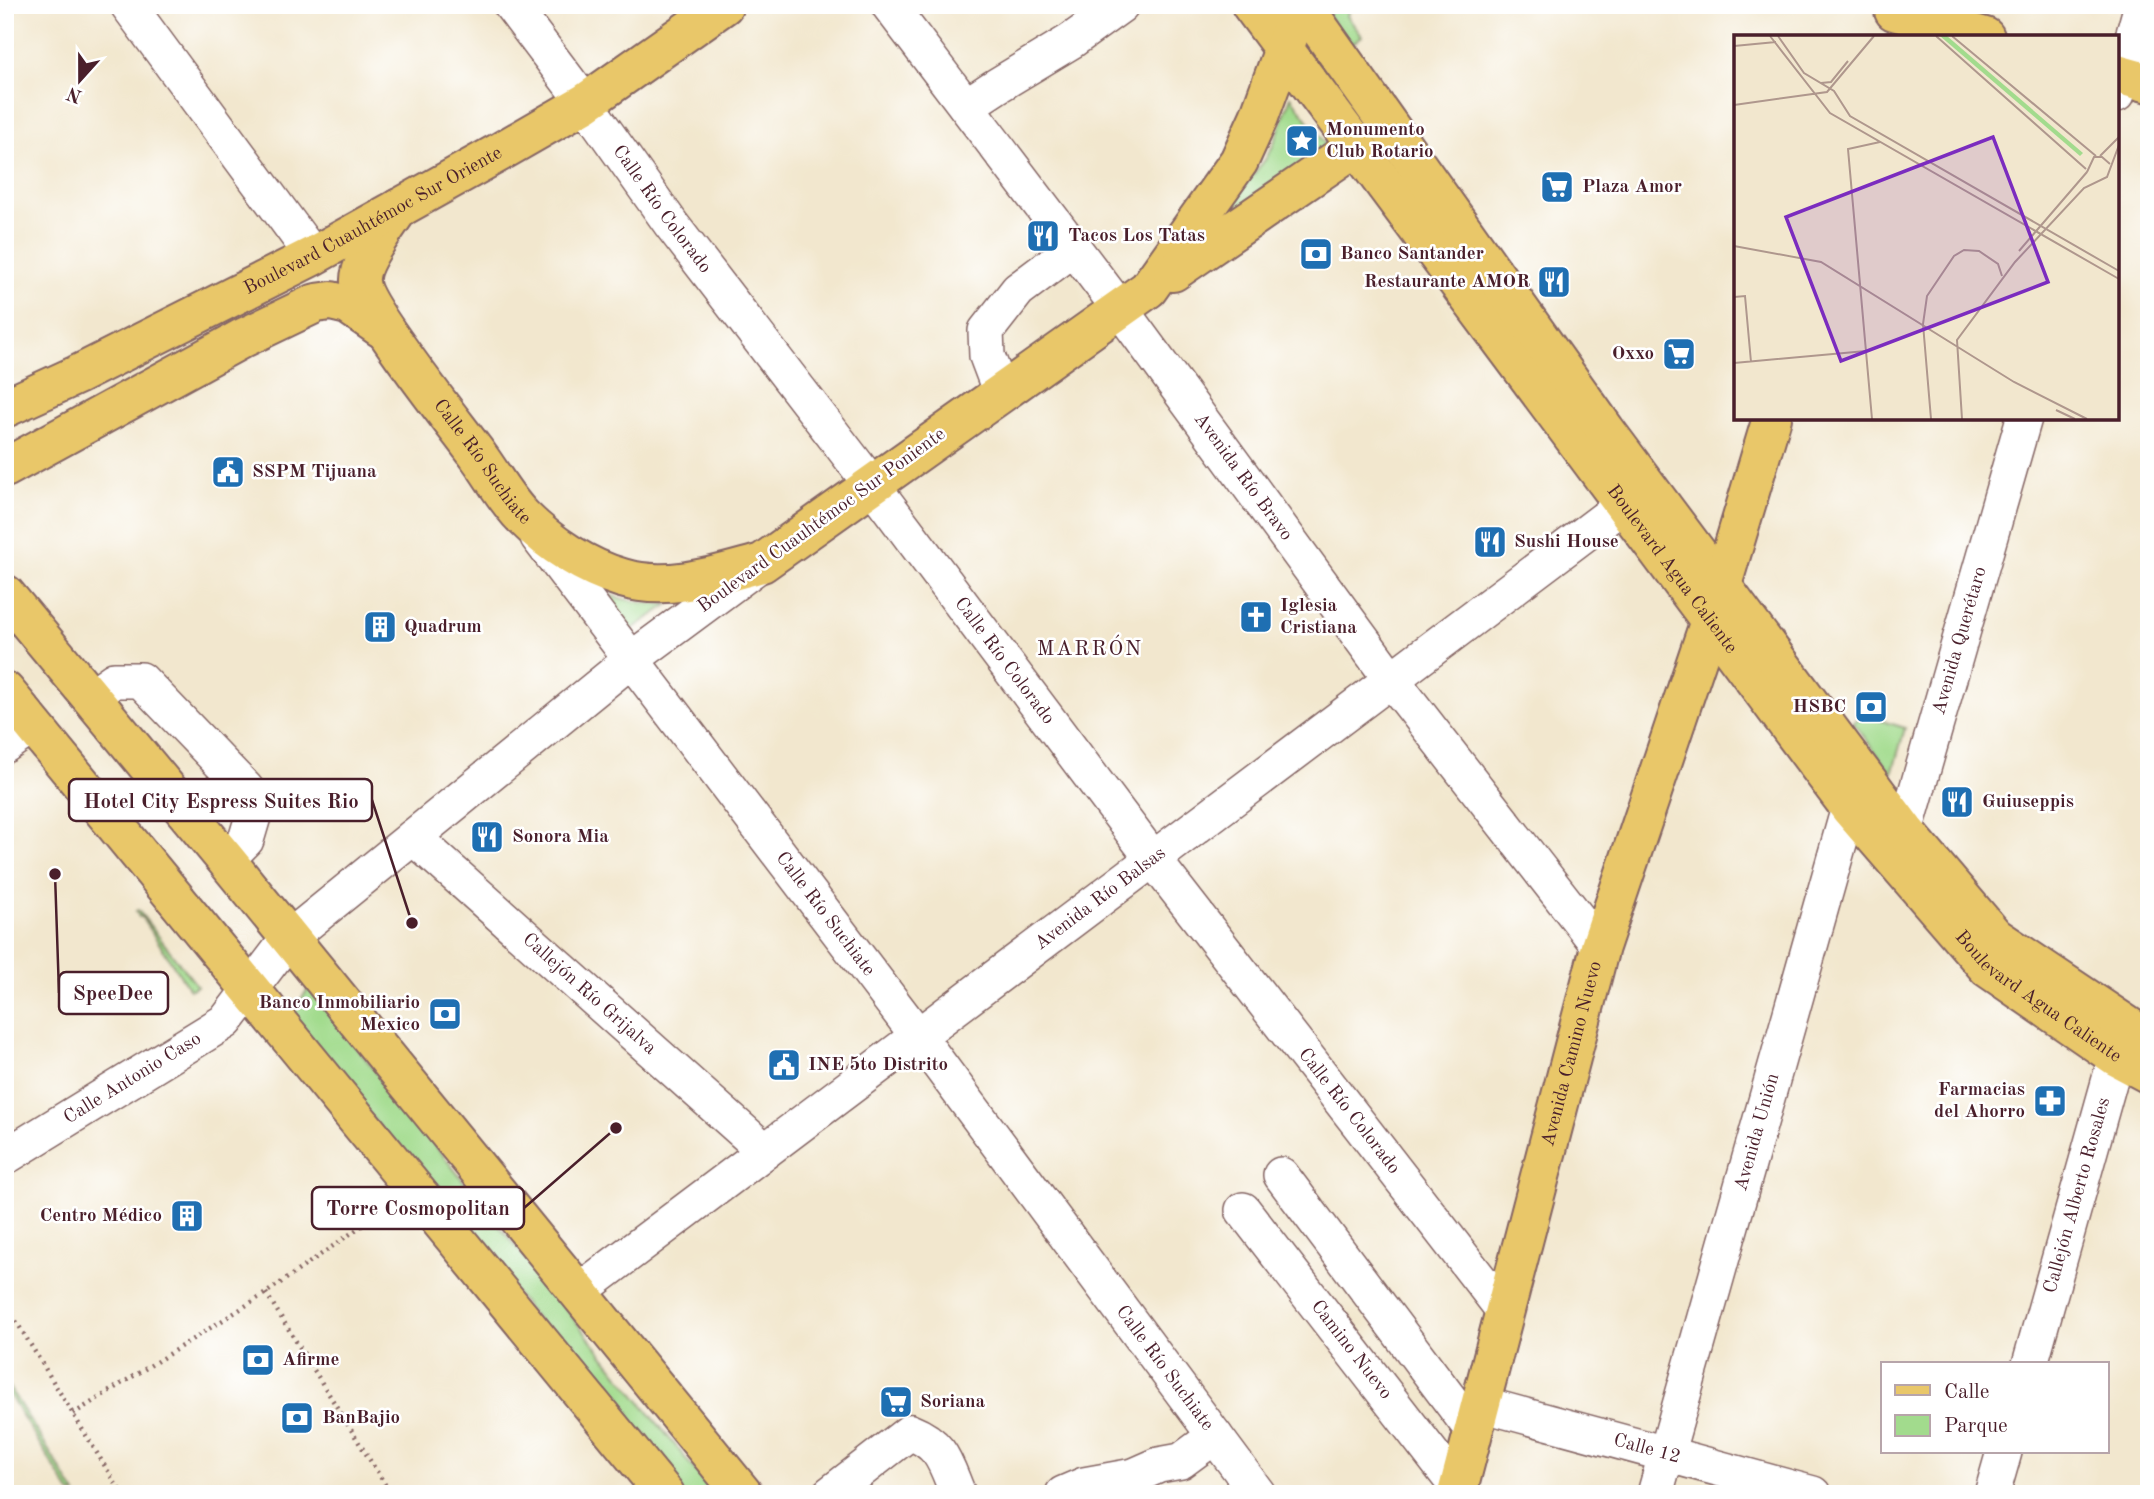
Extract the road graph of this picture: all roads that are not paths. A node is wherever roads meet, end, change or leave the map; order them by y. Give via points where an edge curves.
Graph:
1 (511, 5) edge
2 (724, 5) edge
3 (889, 5) edge
4 (1121, 5) edge
5 (1251, 5) edge
6 (1301, 5) edge
7 (2142, 5) edge
8 (131, 7) edge
9 (1892, 18) edge
10 (1975, 35) edge
11 (1285, 50) junction
12 (2126, 82) edge
13 (585, 103) junction
14 (966, 106) junction
15 (1357, 146) junction
16 (398, 208) junction
17 (1074, 248) junction
18 (313, 256) junction
19 (1134, 299) junction
20 (390, 336) junction
21 (1001, 393) junction
22 (5, 408) edge
23 (1771, 420) edge
24 (2023, 420) edge
25 (5, 468) edge
26 (872, 485) junction
27 (1623, 505) junction
28 (523, 516) junction
29 (762, 563) junction
30 (1722, 585) junction
31 (5, 594) edge
32 (1709, 621) junction
33 (632, 659) junction
34 (1391, 679) junction
35 (5, 691) edge
36 (90, 697) junction
37 (19, 735) edge
38 (1860, 771) junction
39 (1849, 807) junction
40 (413, 837) junction
41 (1900, 846) junction
42 (1153, 859) junction
43 (226, 860) junction
44 (289, 938) junction
45 (1600, 947) junction
46 (250, 988) junction
47 (918, 1036) junction
48 (2135, 1049) edge
49 (765, 1151) junction
50 (5, 1157) edge
51 (1281, 1175) dead end
52 (1243, 1210) dead end
53 (578, 1292) junction
54 (1505, 1312) junction
55 (2031, 1362) edge
56 (1478, 1418) junction
57 (1215, 1436) junction
58 (1666, 1454) junction
59 (2003, 1454) edge
60 (1124, 1485) edge
61 (1458, 1491) edge
62 (664, 1494) edge
63 (743, 1494) edge
64 (830, 1494) edge
65 (958, 1494) edge
66 (1063, 1494) edge
67 (1258, 1494) edge
68 (1656, 1494) edge
69 (1813, 1494) edge
70 (1992, 1494) edge

1 - 13 street, Calle Río Colorado
2 - 13 main road, Boulevard Cuauhtémoc Sur Oriente
3 - 14 street, Avenida Río Bravo
4 - 14 street
5 - 11 main road, Boulevard Agua Caliente
6 - 11 main road, Boulevard Cuauhtémoc Sur Poniente
6 - 30 main road, Boulevard Agua Caliente
7 - 12 street
8 - 18 street
9 - 10 main road
11 - 15 main road, Boulevard Agua Caliente
11 - 19 main road, Boulevard Cuauhtémoc Sur Poniente via 1239,161
13 - 16 main road, Boulevard Cuauhtémoc Sur Oriente
13 - 26 street, Calle Río Colorado via 671,224
14 - 17 street, Avenida Río Bravo
15 - 19 main road
15 - 27 main road, Boulevard Agua Caliente
16 - 18 main road, Boulevard Cuauhtémoc Sur Oriente
16 - 20 main road via 359,278 365,298
17 - 19 street, Avenida Río Bravo
17 - 21 street via 1018,290 986,331 987,356
18 - 22 main road, Boulevard Cuauhtémoc Sur Oriente
19 - 21 main road, Boulevard Cuauhtémoc Sur Poniente
19 - 34 street, Avenida Río Bravo
20 - 25 main road, Boulevard Cuauhtémoc Sur Oriente via 348,305 316,303
20 - 28 main road, Calle Río Suchiate
21 - 26 main road, Boulevard Cuauhtémoc Sur Poniente
23 - 30 main road, Avenida Camino Nuevo
24 - 41 street, Avenida Querétaro
26 - 29 main road, Boulevard Cuauhtémoc Sur Poniente
26 - 42 street, Calle Río Colorado
27 - 32 main road, Boulevard Agua Caliente
27 - 34 street, Avenida Río Balsas
28 - 29 main road via 564,550 624,579 679,582
28 - 33 street, Calle Río Suchiate
29 - 33 street, Boulevard Cuauhtémoc Sur Poniente
30 - 32 main road, Avenida Camino Nuevo
30 - 38 main road, Boulevard Agua Caliente
31 - 36 main road
32 - 39 main road, Boulevard Agua Caliente
32 - 45 main road, Avenida Camino Nuevo
33 - 40 street, Boulevard Cuauhtémoc Sur Poniente
33 - 47 street, Calle Río Suchiate
34 - 42 street, Avenida Río Balsas
34 - 45 street, Avenida Río Bravo
35 - 37 main road
36 - 43 main road
36 - 43 street via 114,680 141,680 246,789 254,813 246,840
37 - 46 main road
38 - 39 street, Avenida Unión
38 - 41 main road, Boulevard Agua Caliente
39 - 41 main road, Boulevard Agua Caliente
39 - 58 street, Avenida Unión
40 - 44 street, Boulevard Cuauhtémoc Sur Poniente
40 - 49 street, Callejón Río Grijalva
41 - 48 main road, Boulevard Agua Caliente via 1988,968
42 - 47 street, Avenida Río Balsas
42 - 54 street, Calle Río Colorado
43 - 44 main road
44 - 46 street, Calle Antonio Caso
44 - 53 main road
45 - 54 main road, Avenida Camino Nuevo
46 - 50 street, Calle Antonio Caso via 226,1021
46 - 62 main road
47 - 49 street, Avenida Río Balsas
47 - 57 street, Calle Río Suchiate
48 - 55 street, Callejón Alberto Rosales
49 - 53 street, Avenida Río Balsas
51 - 56 street
52 - 61 street, Camino Nuevo
53 - 63 main road
54 - 56 main road, Avenida Camino Nuevo
56 - 58 street, Calle 12
56 - 61 main road, Avenida Camino Nuevo
57 - 60 street via 1181,1461 1159,1465
57 - 67 street, Calle Río Suchiate
58 - 68 street, Avenida Unión
58 - 69 street, Calle 12
59 - 70 street
60 - 66 street via 1084,1485
64 - 65 street via 910,1432 938,1449

